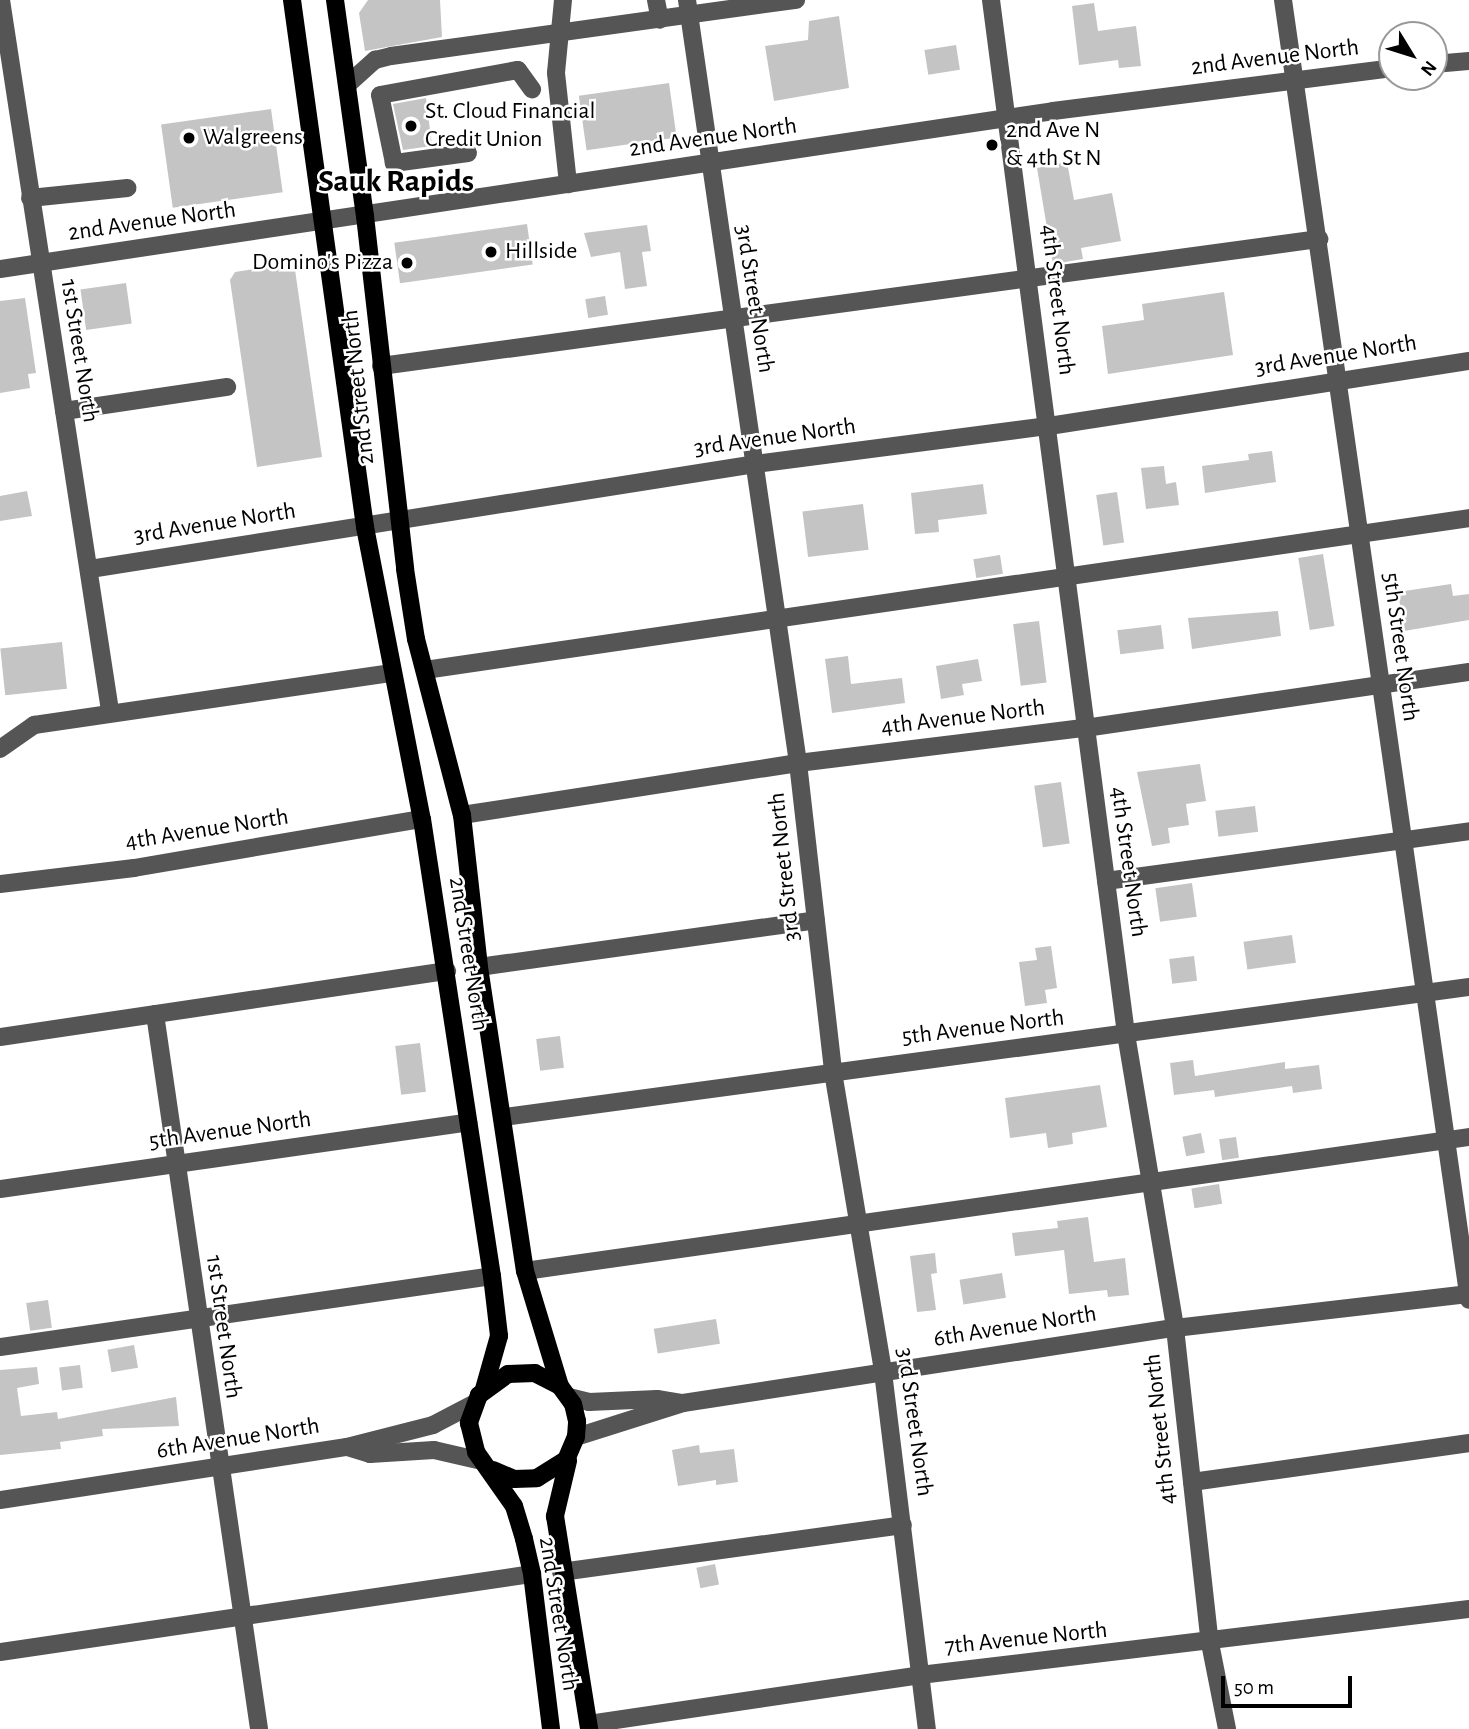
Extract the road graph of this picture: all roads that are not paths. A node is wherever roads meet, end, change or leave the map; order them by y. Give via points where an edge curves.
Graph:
1 (1, 0) edge
2 (292, 0) edge
3 (335, 0) edge
4 (563, 0) edge
5 (656, 0) edge
6 (796, 0) edge
7 (991, 0) edge
8 (1283, 0) edge
9 (688, 8) edge
10 (660, 20) junction
11 (559, 35) junction
12 (1469, 61) edge
13 (1448, 63) edge
14 (1378, 69) edge
15 (1294, 78) junction
16 (347, 85) junction
17 (532, 89) dead end
18 (8, 109) edge
19 (1009, 120) junction
20 (468, 153) dead end
21 (708, 162) junction
22 (568, 184) junction
23 (127, 188) dead end
24 (30, 198) junction
25 (365, 216) junction
26 (326, 222) junction
27 (1319, 239) junction
28 (40, 263) junction
29 (0, 269) edge
30 (1029, 275) junction
31 (732, 318) junction
32 (1469, 361) edge
33 (382, 366) junction
34 (1340, 380) junction
35 (227, 387) dead end
36 (64, 411) junction
37 (1049, 426) junction
38 (755, 464) junction
39 (1469, 518) edge
40 (398, 519) junction
41 (365, 527) junction
42 (1360, 534) junction
43 (90, 569) junction
44 (1067, 578) junction
45 (777, 619) junction
46 (425, 670) junction
47 (1469, 672) edge
48 (390, 673) junction
49 (1380, 685) junction
50 (110, 711) junction
51 (1086, 728) junction
52 (0, 749) edge
53 (798, 763) junction
54 (462, 815) junction
55 (422, 819) junction
56 (1469, 831) edge
57 (1402, 839) junction
58 (1106, 881) junction
59 (0, 884) edge
60 (816, 920) junction
61 (479, 967) junction
62 (447, 971) junction
63 (1469, 987) edge
64 (1423, 994) junction
65 (155, 1014) junction
66 (1126, 1034) junction
67 (0, 1037) edge
68 (833, 1072) junction
69 (504, 1117) junction
70 (468, 1122) junction
71 (1469, 1137) edge
72 (1445, 1140) junction
73 (176, 1163) junction
74 (1151, 1185) junction
75 (0, 1189) edge
76 (859, 1222) junction
77 (525, 1271) junction
78 (492, 1276) junction
79 (1469, 1296) edge
80 (197, 1318) junction
81 (1175, 1328) junction
82 (0, 1347) edge
83 (883, 1372) junction
84 (565, 1391) junction
85 (480, 1396) junction
86 (683, 1403) junction
87 (574, 1443) junction
88 (1469, 1443) edge
89 (347, 1447) junction
90 (487, 1466) junction
91 (217, 1467) junction
92 (1192, 1482) junction
93 (0, 1500) edge
94 (903, 1525) junction
95 (561, 1572) junction
96 (532, 1574) junction
97 (1469, 1609) edge
98 (241, 1617) junction
99 (1210, 1643) junction
100 (0, 1652) edge
101 (920, 1675) junction
102 (589, 1727) edge
103 (259, 1729) edge
104 (551, 1729) edge
105 (927, 1729) edge
106 (1227, 1729) edge

1 - 18 street, 1st Street North
2 - 26 main road, 2nd Street North
3 - 16 main road, 2nd Street North
4 - 11 street
5 - 10 street
6 - 9 street
7 - 19 street, 4th Street North
8 - 15 street, 5th Street North
9 - 10 street
9 - 21 street, 3rd Street North
10 - 11 street
11 - 16 street via 375,60
11 - 22 street via 556,73
12 - 13 street
14 - 15 street, 2nd Avenue North
15 - 19 street, 2nd Avenue North
15 - 27 street, 5th Street North
16 - 25 main road, 2nd Street North
17 - 20 street via 518,70 380,95 394,163
18 - 24 street, 1st Street North
19 - 21 street, 2nd Avenue North
19 - 30 street, 4th Street North
21 - 22 street, 2nd Avenue North
21 - 31 street, 3rd Street North
22 - 25 street, 2nd Avenue North
23 - 24 street
24 - 28 street, 1st Street North
25 - 26 street, 2nd Avenue North
25 - 33 main road, 2nd Street North
26 - 28 street, 2nd Avenue North
26 - 41 main road, 2nd Street North via 340,367
27 - 30 street
27 - 34 street, 5th Street North
28 - 29 street, 2nd Avenue North
28 - 36 street, 1st Street North
30 - 31 street
30 - 37 street, 4th Street North
31 - 33 street
31 - 38 street, 3rd Street North
32 - 34 street, 3rd Avenue North
33 - 40 main road, 2nd Street North
34 - 37 street, 3rd Avenue North
34 - 42 street, 5th Street North
35 - 36 street
36 - 43 street, 1st Street North
37 - 38 street, 3rd Avenue North
37 - 44 street, 4th Street North
38 - 40 street, 3rd Avenue North
38 - 45 street, 3rd Street North
39 - 42 street
40 - 41 street, 3rd Avenue North
40 - 46 main road, 2nd Street North
41 - 43 street, 3rd Avenue North
41 - 48 main road, 2nd Street North
42 - 44 street
42 - 49 street, 5th Street North
43 - 50 street, 1st Street North
44 - 45 street
44 - 51 street, 4th Street North
45 - 46 street
45 - 53 street, 3rd Street North
46 - 54 main road, 2nd Street North
47 - 49 street, 4th Avenue North
48 - 50 street
48 - 55 main road, 2nd Street North
49 - 51 street, 4th Avenue North
49 - 57 street, 5th Street North
50 - 52 street via 34,725
51 - 53 street, 4th Avenue North
51 - 58 street, 4th Street North
53 - 54 street, 4th Avenue North
53 - 60 street, 3rd Street North
54 - 61 main road, 2nd Street North
55 - 59 street, 4th Avenue North via 134,868
55 - 62 main road, 2nd Street North
56 - 57 street
57 - 58 street
57 - 64 street, 5th Street North
58 - 66 street, 4th Street North
60 - 61 street
60 - 68 street, 3rd Street North
61 - 69 main road, 2nd Street North
62 - 65 street
62 - 70 main road, 2nd Street North
63 - 64 street, 5th Avenue North
64 - 66 street, 5th Avenue North
64 - 72 street, 5th Street North
65 - 67 street
65 - 73 street, 1st Street North
66 - 68 street, 5th Avenue North
66 - 74 street, 4th Street North
68 - 69 street, 5th Avenue North
68 - 76 street, 3rd Street North
69 - 77 main road, 2nd Street North
70 - 73 street, 5th Avenue North
70 - 78 main road, 2nd Street North
71 - 72 street
72 - 74 street
72 - 79 street, 5th Street North
73 - 75 street, 5th Avenue North
73 - 80 street, 1st Street North
74 - 76 street
74 - 81 street, 4th Street North
76 - 77 street
76 - 83 street, 3rd Street North
77 - 84 main road, 2nd Street North
78 - 80 street
78 - 85 main road, 2nd Street North via 499,1336
79 - 81 street, 6th Avenue North
80 - 82 street
80 - 91 street, 1st Street North
81 - 83 street, 6th Avenue North
81 - 92 street, 4th Street North
83 - 86 street, 6th Avenue North
83 - 94 street, 3rd Street North
84 - 85 main road via 535,1373 522,1372 508,1374
84 - 86 street, 6th Avenue North via 589,1402 657,1399
84 - 87 main road via 578,1420
85 - 89 street via 433,1425
85 - 90 main road via 470,1433
86 - 87 street
87 - 90 main road via 557,1468 537,1478 514,1479
87 - 95 main road via 555,1498
88 - 92 street
89 - 90 street, 6th Avenue North via 370,1454 434,1450
89 - 91 street, 6th Avenue North
90 - 96 main road, 2nd Street North via 514,1506
91 - 93 street, 6th Avenue North
91 - 98 street, 1st Street North
92 - 99 street, 4th Street North
94 - 95 street
94 - 101 street, 3rd Street North
95 - 102 main road
96 - 98 street
96 - 104 main road, 2nd Street North
97 - 99 street, 7th Avenue North
98 - 100 street
98 - 103 street, 1st Street North
99 - 101 street, 7th Avenue North
99 - 106 street, 4th Street North
101 - 102 street, 7th Avenue North
101 - 105 street, 3rd Street North

